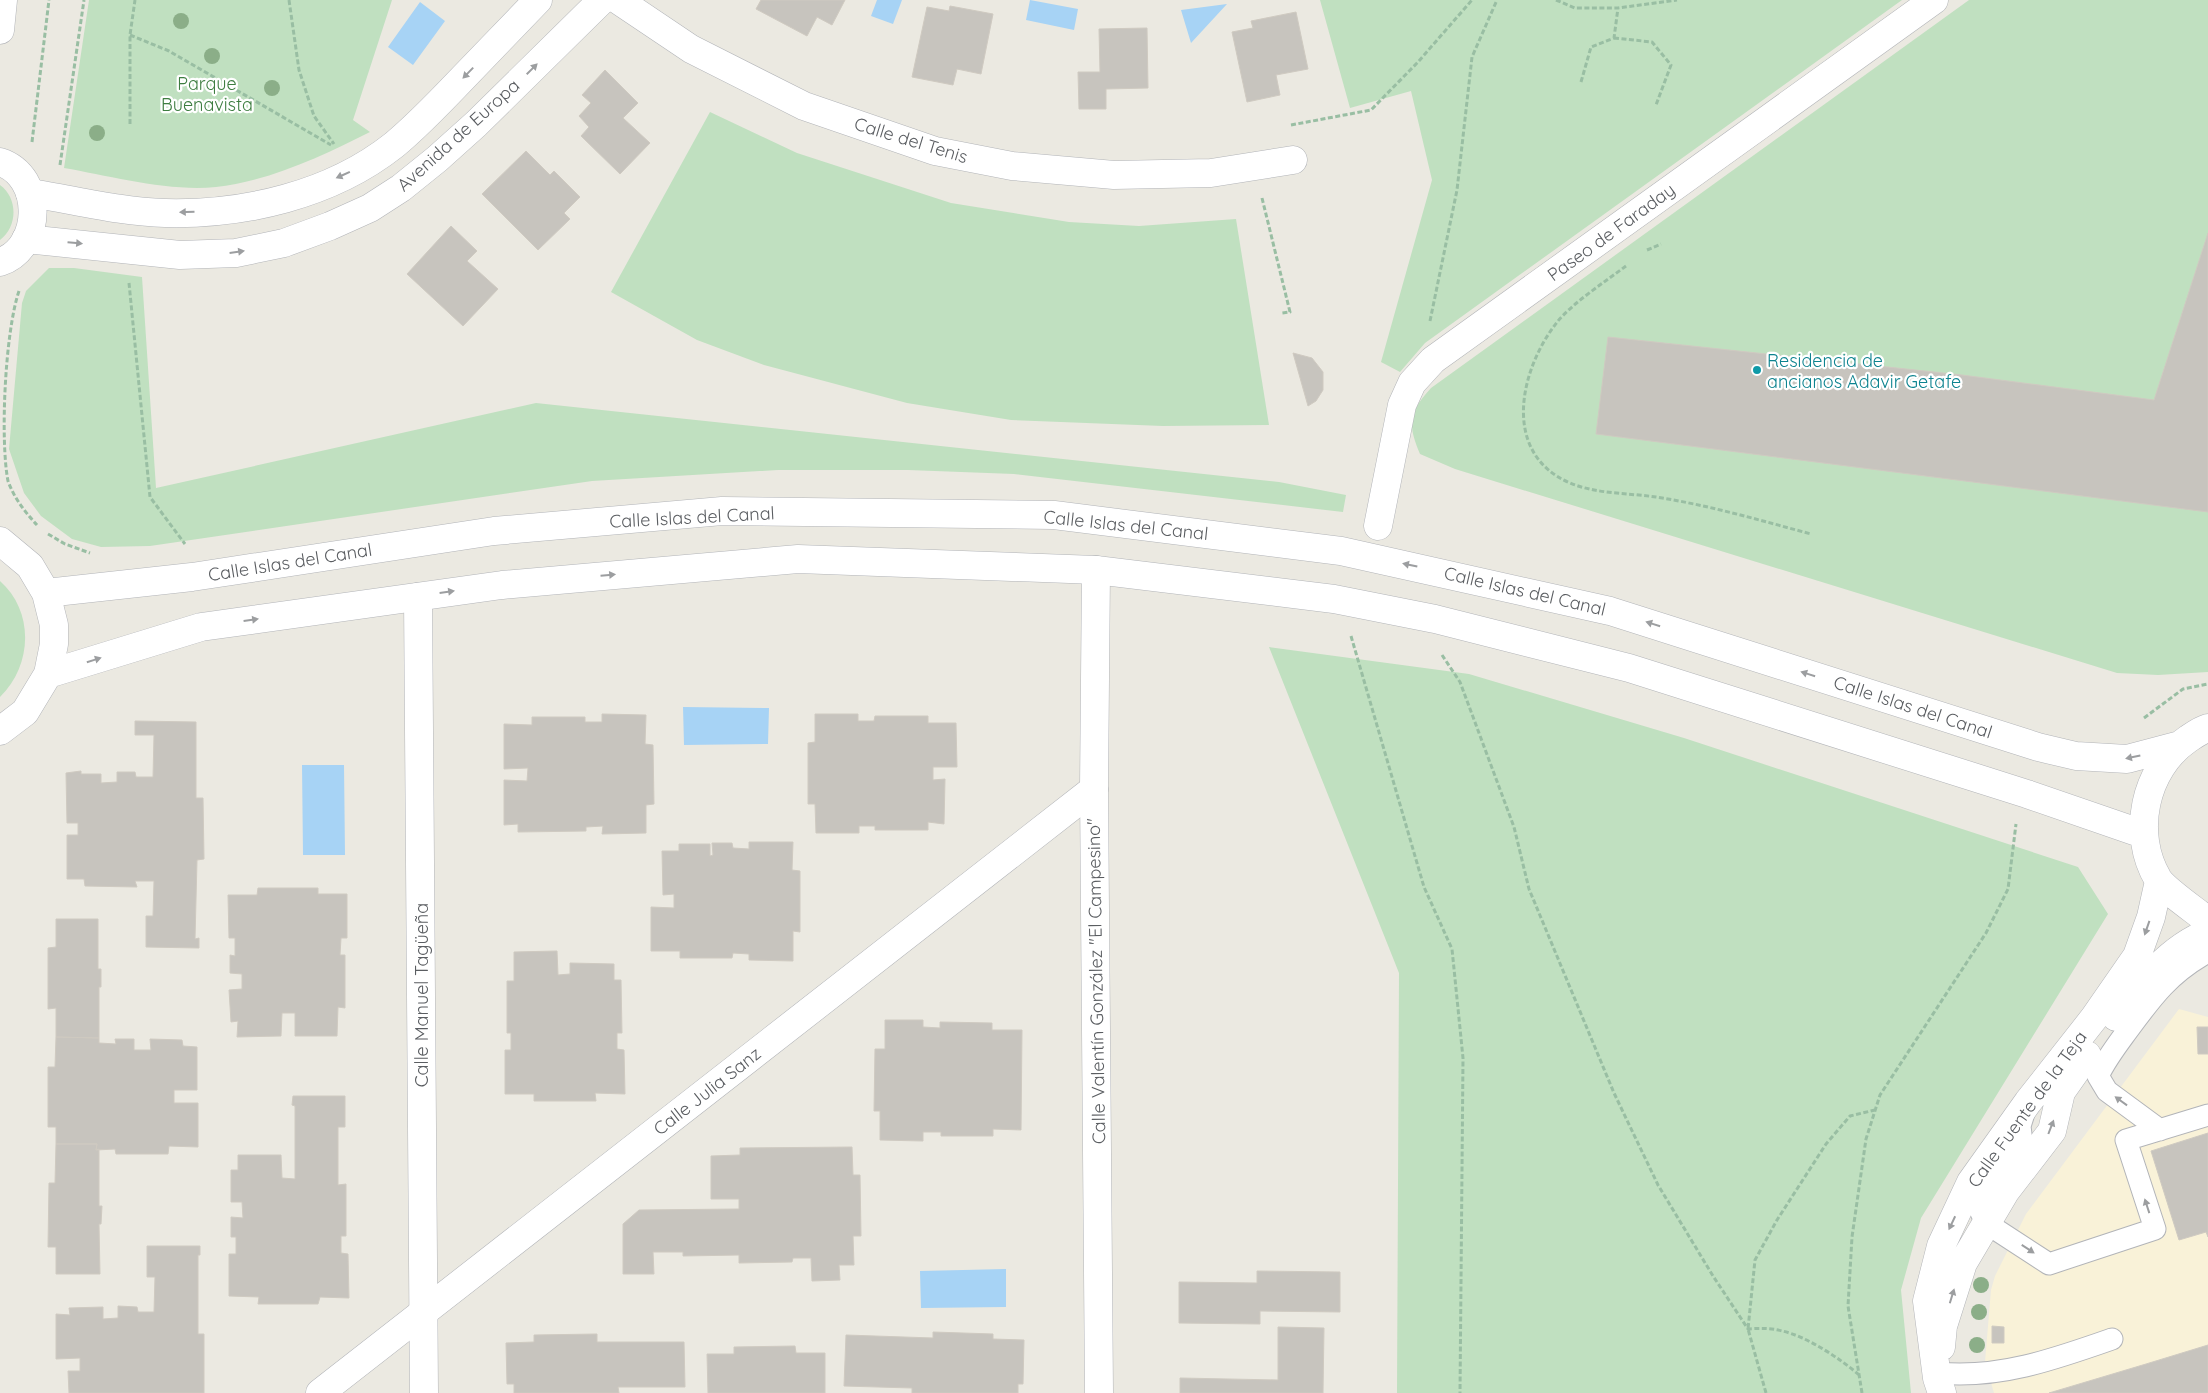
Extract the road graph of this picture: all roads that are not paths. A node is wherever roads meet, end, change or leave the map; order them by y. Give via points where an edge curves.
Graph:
1 (3, 0) edge
2 (538, 0) edge
3 (602, 0) edge
4 (618, 0) edge
5 (1934, 0) edge
6 (0, 30) edge
7 (1288, 161) road end
8 (0, 162) edge
9 (28, 189) junction
10 (26, 239) junction
11 (0, 262) edge
12 (1378, 526) dead end
13 (0, 541) edge
14 (1096, 570) junction
15 (46, 593) junction
16 (418, 597) junction
17 (48, 674) junction
18 (2208, 728) edge
19 (0, 731) edge
20 (2180, 745) junction
21 (1094, 789) junction
22 (2143, 834) junction
23 (2159, 881) junction
24 (2208, 921) edge
25 (2208, 933) edge
26 (2208, 952) edge
27 (2028, 1102) junction
28 (2208, 1115) edge
29 (2160, 1130) junction
30 (1986, 1223) junction
31 (423, 1313) junction
32 (2112, 1339) dead end
33 (1939, 1381) edge
34 (320, 1393) edge
35 (424, 1393) edge
36 (1100, 1393) edge

1 - 6 street
2 -> 9 street, Avenida de Europa via 427,115 393,145 360,168 316,188 271,202 228,210 165,213
10 -> 3 street, Avenida de Europa via 180,255 236,253 284,243 330,226 370,208 430,165
4 - 7 street, Calle del Tenis via 690,48 804,106 935,151 1012,166 1114,175 1211,173
5 - 12 street, Paseo de Faraday via 1433,360 1412,382 1402,404
8 - 9 street via 12,169
9 - 10 street via 34,209
10 - 11 street via 16,252
13 - 15 street via 30,566
16 -> 14 street via 502,585 798,559
14 - 21 street, Calle Valentín González "El Campesino"
14 - 22 street via 1334,599 1435,620 1629,668
15 - 17 street via 54,625
20 -> 15 street, Calle Islas del Canal via 2127,759 2076,756 2038,747 1610,611 1341,551 1054,515 712,512 494,531 192,577
17 -> 16 street via 201,627
16 - 31 street, Calle Manuel Tagüeña
17 - 19 street via 25,712
18 - 20 street
20 - 22 street via 2158,770 2146,801
21 - 31 street, Calle Julia Sanz
21 - 36 street, Calle Valentín González "El Campesino"
22 - 23 street via 2149,861
23 - 24 street
23 -> 27 street, Calle Fuente de la Teja via 2137,956 2094,1018
30 -> 25 street, Calle Fuente de la Teja via 2005,1192 2052,1131 2061,1092 2077,1067 2144,980 2166,960
29 -> 26 lane via 2107,1091 2098,1076 2104,1062 2154,994 2172,976
27 - 30 lane via 2020,1126 2022,1143 1979,1197 1978,1206
27 -> 33 street, Calle Fuente de la Teja via 1971,1182 1941,1246 1927,1301
28 - 29 lane
30 -> 29 lane via 2050,1264 2155,1229 2126,1140
33 -> 30 street, Calle Fuente de la Teja via 1943,1326 1962,1263
31 - 34 street, Calle Julia Sanz
31 - 35 street, Calle Manuel Tagüeña
32 - 33 lane via 2005,1372 1957,1375

